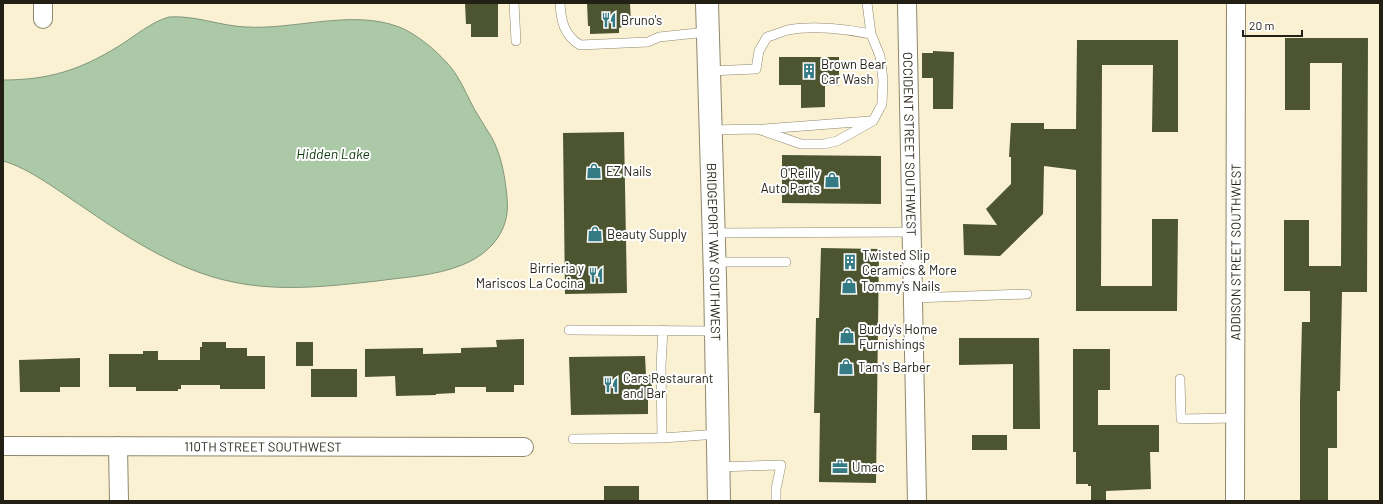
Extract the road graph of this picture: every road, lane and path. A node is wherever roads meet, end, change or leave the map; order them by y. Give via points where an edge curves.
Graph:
1 (514, 3) edge
2 (560, 3) edge
3 (707, 3) edge
4 (867, 3) edge
5 (907, 3) edge
6 (1236, 3) edge
7 (707, 32) junction
8 (871, 34) junction
9 (516, 41) dead end
10 (708, 71) junction
11 (873, 121) junction
12 (758, 129) junction
13 (710, 130) junction
14 (912, 232) junction
15 (714, 234) junction
16 (714, 262) junction
17 (786, 262) dead end
18 (1026, 294) dead end
19 (913, 298) junction
20 (570, 330) dead end
21 (663, 330) junction
22 (715, 331) junction
23 (1180, 378) dead end
24 (1235, 418) junction
25 (718, 434) junction
26 (662, 438) junction
27 (573, 439) dead end
28 (3, 446) edge
29 (118, 446) junction
30 (524, 447) dead end
31 (718, 467) junction
32 (119, 501) edge
33 (719, 501) edge
34 (776, 501) edge
35 (918, 501) edge
36 (1235, 501) edge

1 - 9 lane
2 - 7 lane via 560,19 570,39 580,45 648,42 659,37
3 - 7 main road, BRIDGEPORT WAY SOUTHWEST
4 - 8 lane
5 - 14 street, OCCIDENT STREET SOUTHWEST
6 - 24 street, ADDISON STREET SOUTHWEST
7 - 10 main road, BRIDGEPORT WAY SOUTHWEST
8 - 10 lane via 848,30 788,30 767,37 759,51 756,69
8 - 11 lane via 880,56 883,80 882,104
10 - 13 main road, BRIDGEPORT WAY SOUTHWEST
11 - 12 lane
11 - 12 lane via 837,141 824,144 801,144
12 - 13 lane
13 - 15 main road, BRIDGEPORT WAY SOUTHWEST
14 - 15 lane
14 - 19 street, OCCIDENT STREET SOUTHWEST
15 - 16 main road, BRIDGEPORT WAY SOUTHWEST
16 - 17 lane
16 - 22 main road, BRIDGEPORT WAY SOUTHWEST
18 - 19 lane
19 - 35 street, OCCIDENT STREET SOUTHWEST
20 - 21 lane
21 - 22 lane
21 - 26 lane
22 - 25 main road, BRIDGEPORT WAY SOUTHWEST
23 - 24 lane via 1181,419
24 - 36 street, ADDISON STREET SOUTHWEST
25 - 26 lane
25 - 31 main road, BRIDGEPORT WAY SOUTHWEST
26 - 27 lane
28 - 29 street, 110TH STREET SOUTHWEST
29 - 30 street, 110TH STREET SOUTHWEST
29 - 32 street
31 - 33 main road, BRIDGEPORT WAY SOUTHWEST
31 - 34 lane via 781,465

